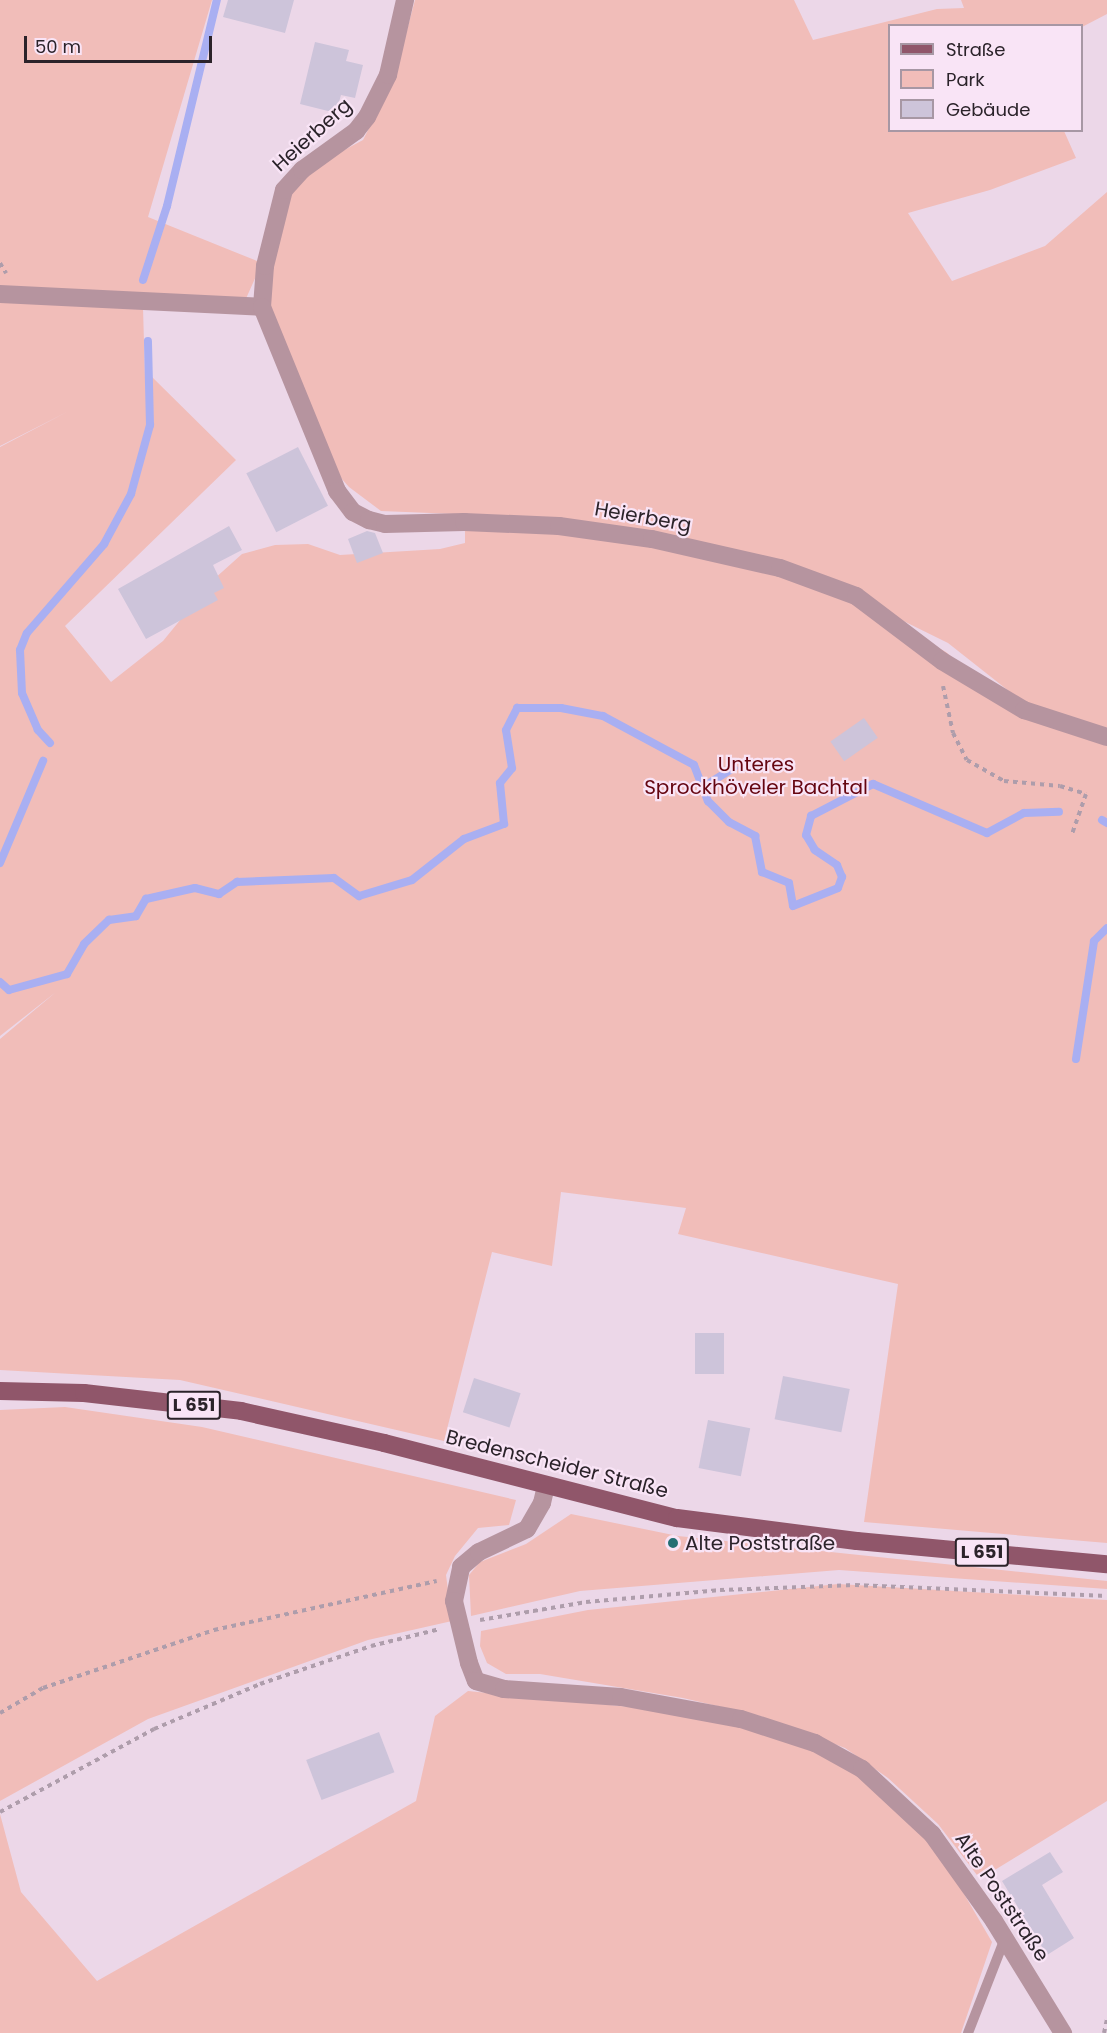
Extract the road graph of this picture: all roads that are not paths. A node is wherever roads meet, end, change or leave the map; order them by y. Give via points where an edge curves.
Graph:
1 (405, 0) edge
2 (0, 294) edge
3 (262, 307) junction
4 (1107, 736) edge
5 (0, 1391) edge
6 (546, 1486) junction
7 (1107, 1564) edge
8 (1005, 1938) junction
9 (968, 2033) edge
10 (1063, 2033) edge

1 - 3 street, Heierberg via 388,75 368,117 356,131 302,170 284,190 265,266
2 - 3 street
3 - 4 street, Heierberg via 338,491 353,512 386,524 464,522 571,528 652,539 780,568 856,596 942,662 1024,710
5 - 6 main road, Bredenscheider Straße / L 651 via 95,1394 241,1411 384,1443
6 - 7 main road, Bredenscheider Straße / L 651 via 718,1525
6 - 8 street, Alte Poststraße, bridge via 542,1503 527,1529 479,1552 461,1567 456,1577 454,1601 476,1681 504,1689 648,1700 741,1719 815,1743 862,1769 920,1820
8 - 9 lane
8 - 10 street, Alte Poststraße

